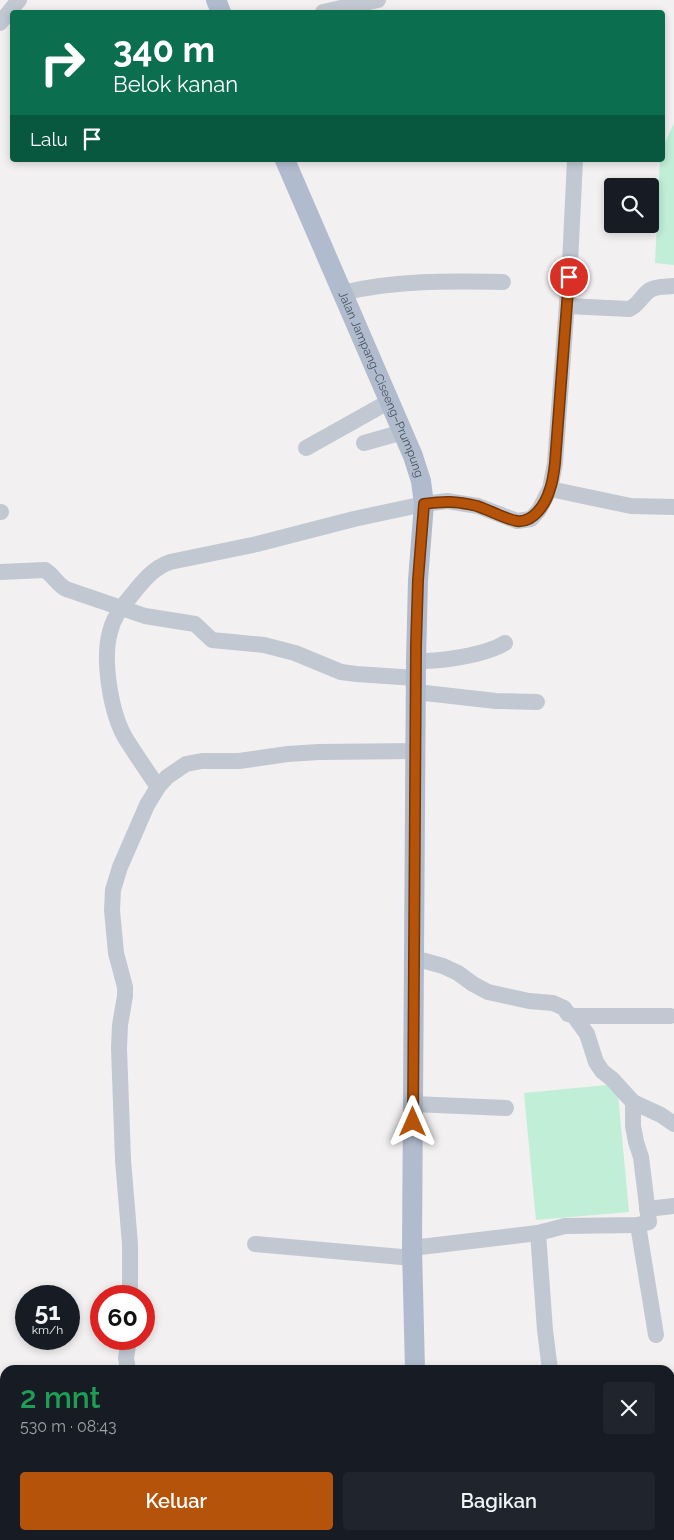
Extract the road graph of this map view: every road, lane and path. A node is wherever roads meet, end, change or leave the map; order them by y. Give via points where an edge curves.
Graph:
1 (19, 0) edge
2 (378, 0) edge
3 (11, 10) edge
4 (332, 10) edge
5 (10, 11) edge
6 (0, 24) edge
7 (286, 162) edge
8 (576, 162) edge
9 (503, 282) dead end
10 (674, 286) edge
11 (342, 293) junction
12 (567, 306) junction
13 (390, 401) junction
14 (403, 432) junction
15 (364, 443) dead end
16 (306, 448) dead end
17 (550, 489) junction
18 (424, 504) junction
19 (674, 507) edge
20 (0, 572) edge
21 (121, 607) junction
22 (505, 643) dead end
23 (416, 677) junction
24 (537, 702) dead end
25 (416, 751) junction
26 (158, 787) junction
27 (414, 958) junction
28 (574, 1016) junction
29 (670, 1016) dead end
30 (633, 1102) junction
31 (413, 1104) junction
32 (506, 1108) dead end
33 (674, 1124) edge
34 (674, 1206) edge
35 (647, 1209) junction
36 (638, 1225) junction
37 (538, 1233) junction
38 (255, 1244) dead end
39 (412, 1253) junction
40 (130, 1285) edge
41 (656, 1335) dead end
42 (127, 1350) edge
43 (127, 1365) edge
44 (415, 1365) edge
45 (549, 1365) edge

1 - 3 street
2 - 4 street
5 - 6 street
7 - 11 main road, Jalan Jampang–Ciseeng–Prumpung
8 - 12 street
9 - 11 street via 394,284
10 - 12 street via 652,289 629,309
11 - 13 main road, Jalan Jampang–Ciseeng–Prumpung
12 - 17 street via 555,463
13 - 14 main road, Jalan Jampang–Ciseeng–Prumpung
13 - 16 street
14 - 15 street
14 - 18 main road, Jalan Jampang–Ciseeng–Prumpung via 421,481
17 - 18 street via 531,518 517,521 478,506 447,501
17 - 19 street via 631,506
18 - 21 street via 163,564
18 - 23 main road, Jalan Jampang–Ciseeng–Prumpung
20 - 21 street via 45,570 66,589
21 - 23 street via 145,616 195,624 212,640 264,645 295,653 341,672
21 - 26 street via 108,643 113,707 125,738
22 - 23 street via 447,659
23 - 24 street via 496,701
23 - 25 main road, Jalan Jampang–Ciseeng–Prumpung
25 - 26 street via 319,752 239,761 202,761 186,764
25 - 27 main road, Jalan Jampang–Ciseeng–Prumpung
26 - 40 street via 120,866 113,890 116,953 125,988 119,1048
27 - 28 street via 443,966 488,992 553,1003
27 - 31 main road, Jalan Jampang–Ciseeng–Prumpung
28 - 29 street
28 - 30 street via 587,1034 602,1071
30 - 33 street
30 - 35 street via 633,1126 641,1157
31 - 32 street
31 - 39 main road, Jalan Jampang–Ciseeng–Prumpung
34 - 35 street
35 - 36 street via 648,1222
36 - 37 street via 565,1226
36 - 41 street
37 - 39 street
37 - 45 street
38 - 39 street
39 - 44 main road, Jalan Jampang–Ciseeng–Prumpung
42 - 43 street

